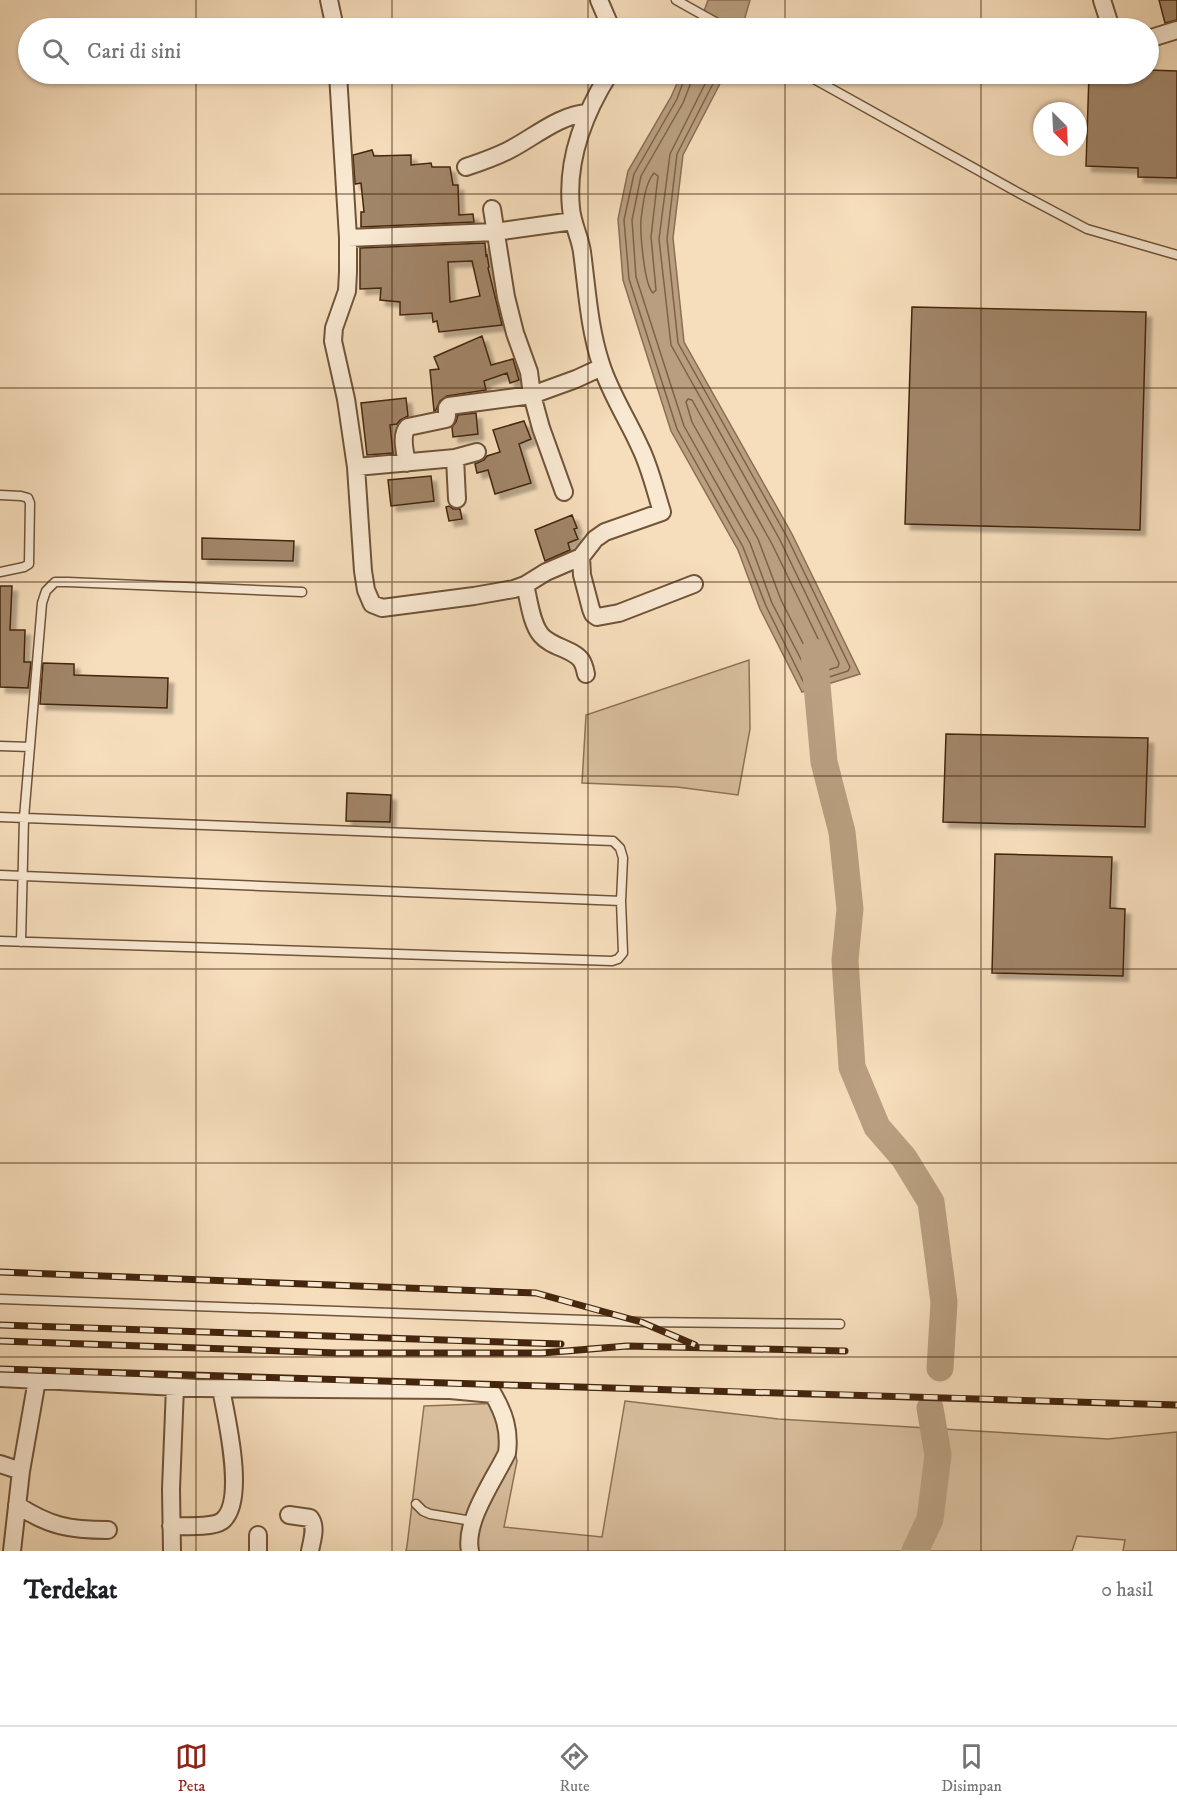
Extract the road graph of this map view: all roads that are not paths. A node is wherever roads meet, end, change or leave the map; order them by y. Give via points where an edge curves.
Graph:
1 (329, 0) edge
2 (599, 0) edge
3 (676, 0) edge
4 (1102, 0) edge
5 (333, 18) edge
6 (607, 18) edge
7 (708, 18) edge
8 (1108, 18) edge
9 (1177, 30) edge
10 (1159, 36) edge
11 (339, 84) edge
12 (604, 84) edge
13 (823, 84) edge
14 (588, 113) junction
15 (466, 167) dead end
16 (492, 209) dead end
17 (573, 221) junction
18 (495, 232) junction
19 (348, 238) junction
20 (1177, 255) edge
21 (602, 367) junction
22 (532, 395) junction
23 (477, 452) dead end
24 (455, 458) junction
25 (406, 463) junction
26 (356, 467) junction
27 (564, 492) dead end
28 (0, 495) edge
29 (457, 499) dead end
30 (581, 557) junction
31 (0, 572) edge
32 (694, 584) dead end
33 (525, 585) junction
34 (302, 592) dead end
35 (586, 674) dead end
36 (0, 746) edge
37 (30, 747) junction
38 (0, 817) edge
39 (24, 818) junction
40 (0, 875) edge
41 (22, 875) junction
42 (621, 901) junction
43 (0, 941) edge
44 (21, 942) junction
45 (0, 1299) edge
46 (840, 1324) dead end
47 (0, 1378) edge
48 (37, 1380) junction
49 (175, 1387) junction
50 (221, 1389) junction
51 (0, 1464) edge
52 (21, 1471) junction
53 (17, 1504) junction
54 (416, 1504) dead end
55 (289, 1515) dead end
56 (472, 1521) junction
57 (171, 1526) junction
58 (108, 1530) dead end
59 (12, 1551) edge
60 (172, 1551) edge
61 (310, 1551) edge
62 (470, 1551) edge

1 - 5 street
2 - 6 street
3 - 7 lane
4 - 8 street
9 - 10 street
11 - 19 street
12 - 14 street
13 - 20 lane via 1087,229
14 - 15 street via 562,119 505,152
14 - 17 street via 573,156
16 - 18 street
17 - 18 street
17 - 21 street
18 - 19 street
18 - 22 street via 508,306 529,372
19 - 26 street via 347,291 333,341
21 - 22 street
21 - 30 street via 641,448 662,512 599,535
22 - 25 street via 449,406 446,419 408,427 404,436
22 - 27 street
23 - 24 street
24 - 25 street
24 - 29 street
25 - 26 street
26 - 33 street via 363,571 372,604 382,609
28 - 31 lane via 21,496 30,503 28,564
30 - 32 street via 591,609 597,617 619,613
30 - 33 street
33 - 35 street via 541,635 581,659
34 - 37 lane via 55,582 42,603
36 - 37 lane
37 - 39 lane
38 - 39 lane
39 - 41 lane
39 - 42 lane via 613,841 623,858
40 - 41 lane
41 - 42 lane
41 - 44 lane
42 - 44 lane via 623,953 612,961
43 - 44 lane
45 - 46 lane via 629,1322
47 - 48 street
48 - 49 street
48 - 52 street
49 - 50 street
49 - 57 street
50 - 56 street via 450,1390 493,1394 507,1424 507,1453
50 - 57 street via 234,1476 232,1506 221,1522 212,1525
51 - 52 street
52 - 53 street
53 - 58 street via 52,1524
53 - 59 street
54 - 56 lane via 430,1514
55 - 61 street via 313,1522
56 - 62 street
57 - 60 street

